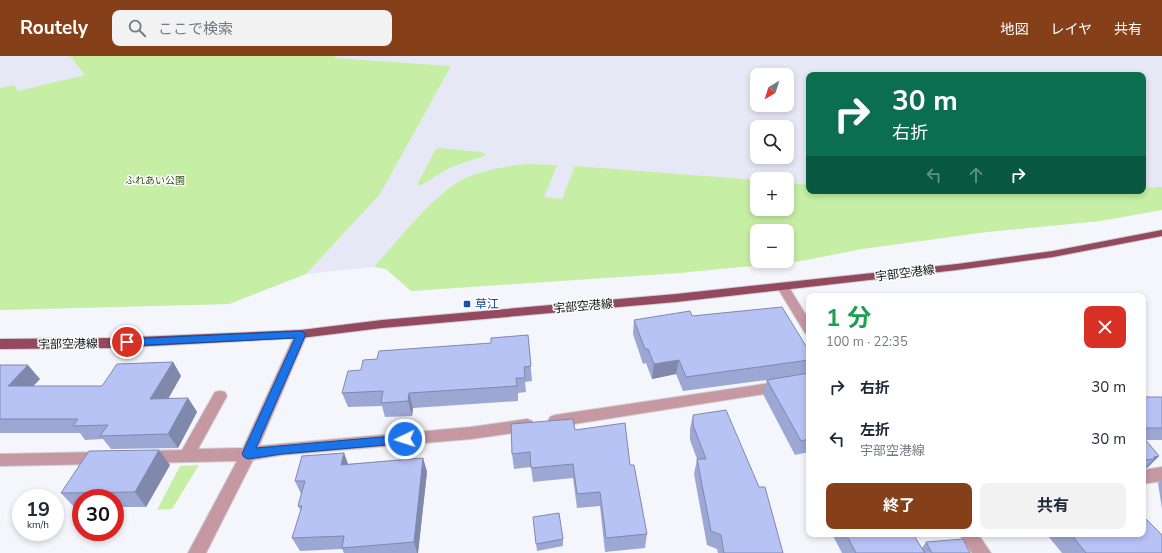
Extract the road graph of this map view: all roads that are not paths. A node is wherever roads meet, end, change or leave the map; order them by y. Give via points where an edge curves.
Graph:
1 (1162, 233) edge
2 (783, 287) junction
3 (806, 325) edge
4 (301, 334) junction
5 (0, 344) edge
6 (806, 380) edge
7 (220, 396) dead end
8 (248, 454) junction
9 (187, 456) junction
10 (117, 457) edge
11 (132, 457) edge
12 (0, 460) edge
13 (1162, 474) edge
14 (1146, 477) edge
15 (970, 537) edge
16 (197, 553) edge
17 (982, 553) edge

1 - 2 main road, 宇部空港線 via 1030,257
2 - 3 street
2 - 4 main road, 宇部空港線 via 382,324
4 - 5 main road, 宇部空港線 via 113,343
4 - 8 street
6 - 8 street via 471,433 289,448
7 - 9 street
8 - 9 street
8 - 16 street
9 - 11 street
10 - 12 street
13 - 14 street
15 - 17 street

